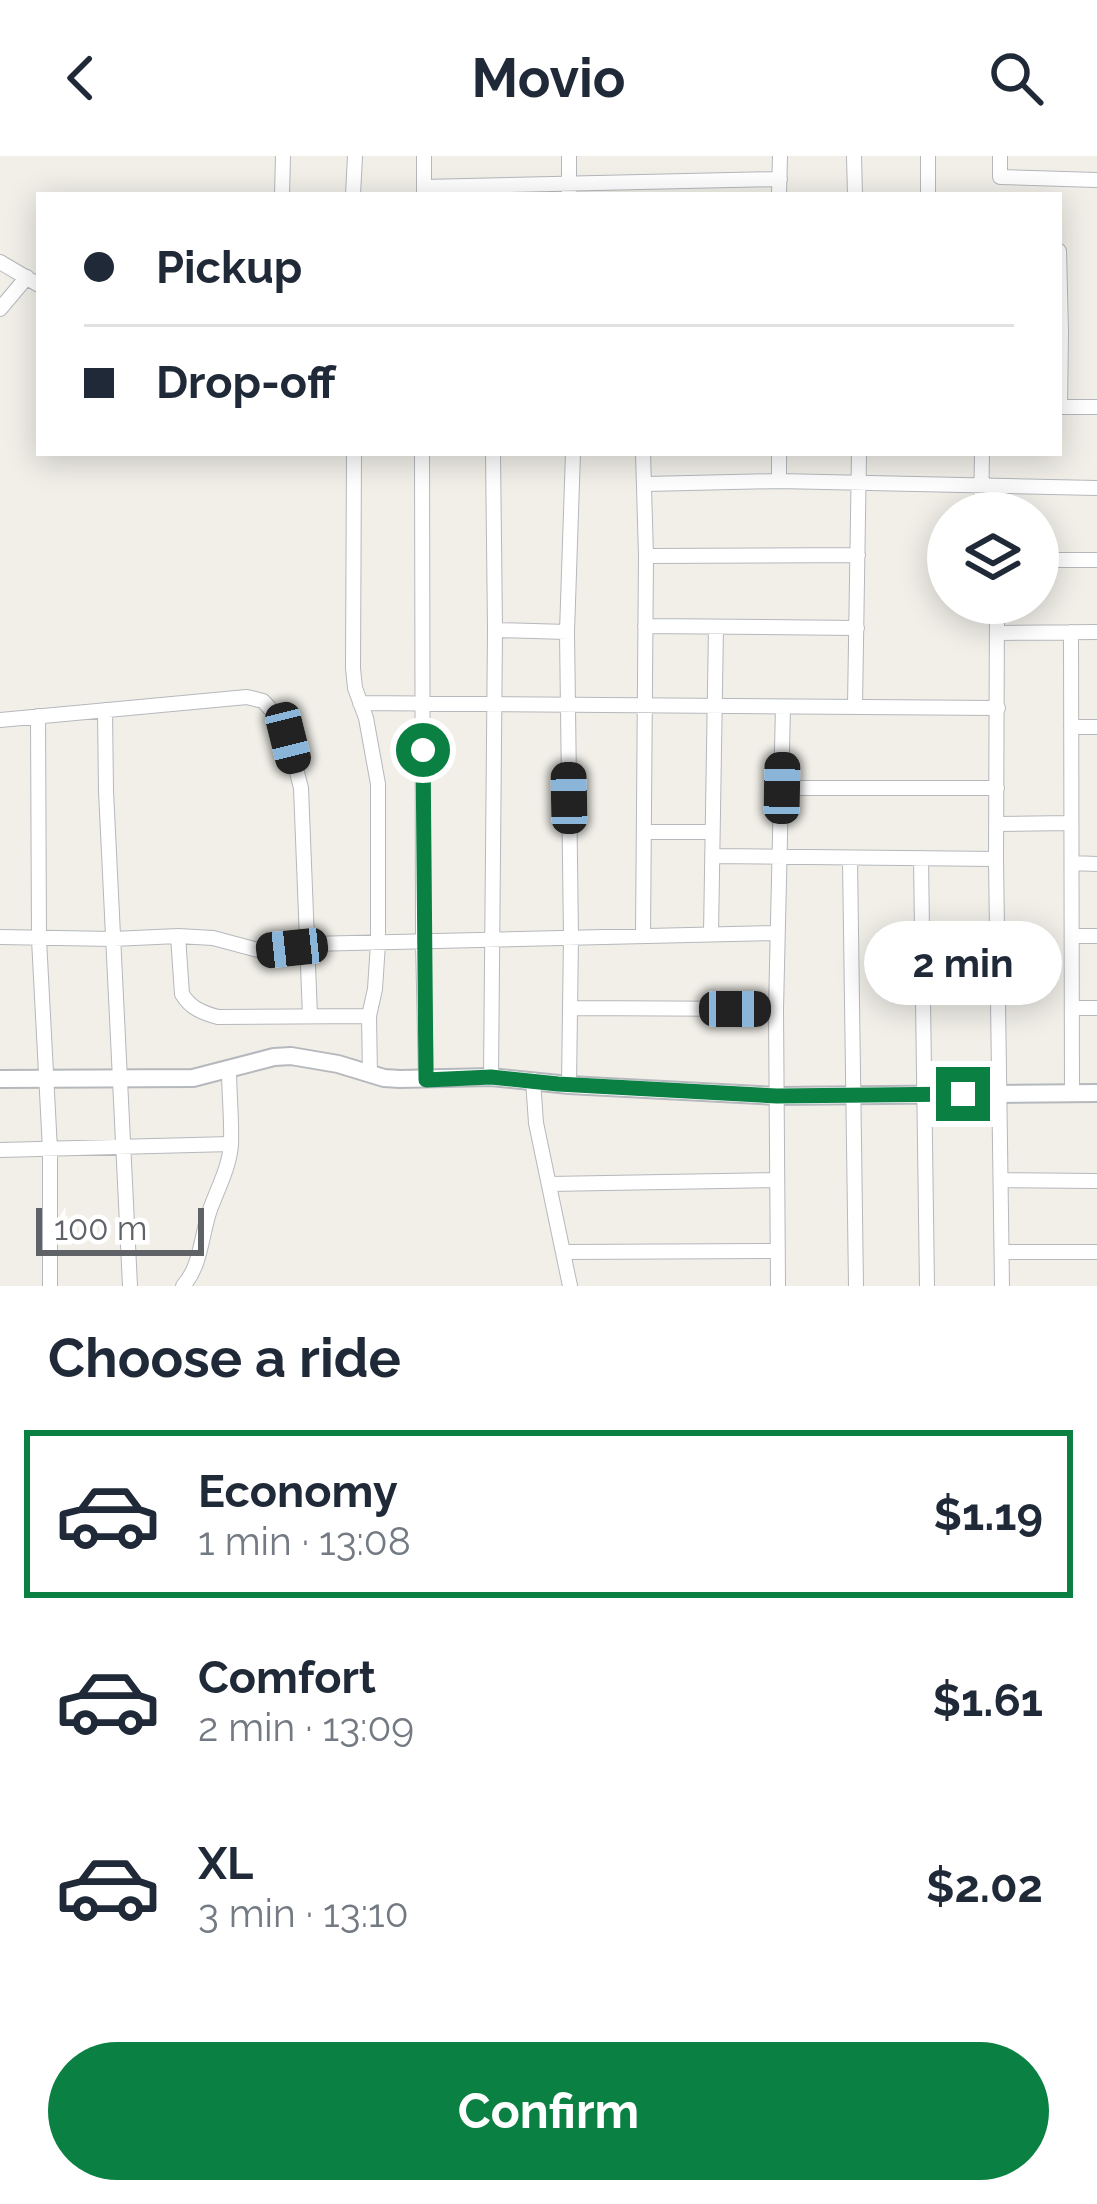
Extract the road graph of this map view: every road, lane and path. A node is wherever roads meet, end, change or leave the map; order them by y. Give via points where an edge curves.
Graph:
1 (283, 156) edge
2 (355, 156) edge
3 (424, 156) edge
4 (569, 156) edge
5 (780, 156) edge
6 (854, 156) edge
7 (928, 156) edge
8 (1000, 156) edge
9 (1000, 177) junction
10 (1024, 178) junction
11 (1097, 179) edge
12 (780, 187) edge
13 (1056, 187) edge
14 (569, 190) edge
15 (424, 191) edge
16 (282, 192) edge
17 (353, 192) edge
18 (854, 192) edge
19 (928, 192) edge
20 (999, 192) edge
21 (1027, 192) edge
22 (0, 262) edge
23 (33, 281) edge
24 (0, 309) edge
25 (1062, 407) edge
26 (1097, 407) edge
27 (354, 456) edge
28 (422, 456) edge
29 (493, 456) edge
30 (573, 456) edge
31 (643, 456) edge
32 (779, 456) edge
33 (859, 456) edge
34 (982, 456) edge
35 (779, 482) junction
36 (859, 483) junction
37 (645, 484) junction
38 (982, 485) junction
39 (1097, 488) edge
40 (982, 492) edge
41 (646, 556) junction
42 (858, 556) junction
43 (1059, 560) edge
44 (1097, 560) edge
45 (998, 624) edge
46 (645, 626) junction
47 (716, 627) junction
48 (856, 628) junction
49 (495, 630) junction
50 (567, 632) junction
51 (1071, 632) junction
52 (1097, 632) edge
53 (999, 633) junction
54 (423, 702) junction
55 (360, 703) junction
56 (495, 704) junction
57 (568, 705) junction
58 (856, 706) junction
59 (644, 707) junction
60 (714, 707) junction
61 (783, 707) junction
62 (998, 708) junction
63 (105, 710) junction
64 (38, 716) junction
65 (0, 720) edge
66 (1097, 727) edge
67 (1071, 728) junction
68 (782, 788) junction
69 (997, 788) junction
70 (1070, 823) junction
71 (997, 824) junction
72 (644, 832) junction
73 (712, 832) junction
74 (712, 856) junction
75 (921, 858) junction
76 (781, 859) junction
77 (850, 859) junction
78 (996, 859) junction
79 (1072, 863) junction
80 (1097, 864) edge
81 (777, 933) junction
82 (711, 934) junction
83 (643, 935) junction
84 (178, 936) junction
85 (1073, 936) junction
86 (1097, 936) edge
87 (0, 937) edge
88 (571, 937) junction
89 (494, 938) junction
90 (39, 939) junction
91 (113, 940) junction
92 (423, 941) junction
93 (378, 943) junction
94 (309, 944) junction
95 (570, 1008) junction
96 (1073, 1008) junction
97 (1097, 1008) edge
98 (776, 1009) junction
99 (310, 1016) junction
100 (369, 1016) junction
101 (229, 1069) junction
102 (370, 1074) junction
103 (491, 1077) junction
104 (47, 1078) junction
105 (0, 1079) edge
106 (120, 1079) junction
107 (426, 1080) junction
108 (533, 1080) junction
109 (569, 1085) junction
110 (1072, 1093) junction
111 (1097, 1093) edge
112 (1001, 1094) junction
113 (925, 1095) junction
114 (777, 1096) junction
115 (852, 1097) junction
116 (231, 1144) junction
117 (123, 1148) junction
118 (0, 1150) edge
119 (50, 1150) junction
120 (777, 1180) junction
121 (1002, 1180) junction
122 (1097, 1181) edge
123 (549, 1184) junction
124 (778, 1251) junction
125 (563, 1252) junction
126 (1004, 1252) junction
127 (1097, 1252) edge
128 (50, 1286) edge
129 (130, 1286) edge
130 (183, 1286) edge
131 (570, 1286) edge
132 (778, 1286) edge
133 (856, 1286) edge
134 (927, 1286) edge
135 (1003, 1286) edge

1 - 16 street
2 - 17 street
3 - 15 street
4 - 14 street
5 - 12 street
6 - 18 street
7 - 19 street
8 - 9 street
9 - 10 street
9 - 20 street
10 - 13 street
10 - 21 street
11 - 13 street
12 - 14 street
14 - 15 street
22 - 23 street
23 - 24 street
25 - 26 street
27 - 55 street via 353,668
28 - 54 street
29 - 49 street
30 - 50 street
31 - 37 street
32 - 35 street
33 - 36 street
34 - 38 street
35 - 36 street
35 - 37 street
36 - 38 street
36 - 42 street
37 - 41 street
38 - 39 street
38 - 40 street
41 - 42 street
41 - 46 street
42 - 48 street
43 - 44 street
45 - 53 street
46 - 47 street
46 - 59 street
47 - 48 street
47 - 60 street
48 - 58 street
49 - 50 street
49 - 56 street
50 - 57 street
51 - 52 street
51 - 53 street
51 - 67 street
53 - 62 street
54 - 55 street
54 - 56 street
54 - 92 street
55 - 93 street via 378,784
56 - 57 street
56 - 89 street
57 - 59 street
57 - 88 street
58 - 61 street
58 - 62 street
59 - 60 street
59 - 72 street
60 - 61 street
60 - 73 street
61 - 68 street
62 - 69 street
63 - 64 street
63 - 91 street
63 - 94 street via 247,697 278,716 301,788
64 - 65 street
64 - 90 street
66 - 67 street
67 - 70 street
68 - 69 street
68 - 76 street
69 - 71 street
70 - 71 street
70 - 79 street
71 - 78 street
72 - 73 street
72 - 83 street
73 - 74 street
74 - 76 street
74 - 82 street
75 - 77 street
75 - 78 street
75 - 113 street
76 - 77 street
76 - 81 street
77 - 115 street
78 - 112 street
79 - 80 street
79 - 85 street
81 - 82 street
81 - 98 street
82 - 83 street
83 - 88 street
84 - 91 street
84 - 94 street via 262,951
84 - 99 street via 182,994 192,1006 218,1017
85 - 86 street
85 - 96 street
87 - 90 street
88 - 89 street
88 - 95 street
89 - 92 street
89 - 103 street
90 - 91 street
90 - 104 street
91 - 106 street
92 - 93 street
92 - 107 street
93 - 94 street
93 - 100 street
94 - 99 street
95 - 98 street
95 - 109 street
96 - 97 street
96 - 110 street
98 - 114 street
99 - 100 street
100 - 102 street
101 - 102 street via 291,1056
101 - 106 street
101 - 116 street
102 - 107 street
103 - 107 street
103 - 108 street
104 - 105 street
104 - 106 street
104 - 119 street
106 - 117 street
108 - 109 street
108 - 123 street
109 - 114 street
110 - 111 street
110 - 112 street
112 - 113 street
112 - 121 street
113 - 115 street
113 - 134 street
114 - 115 street
114 - 120 street
115 - 133 street
116 - 117 street
116 - 130 street
117 - 119 street
117 - 129 street
118 - 119 street
119 - 128 street
120 - 123 street
120 - 124 street
121 - 122 street
121 - 126 street
123 - 125 street
124 - 125 street
124 - 132 street
125 - 131 street
126 - 127 street
126 - 135 street

